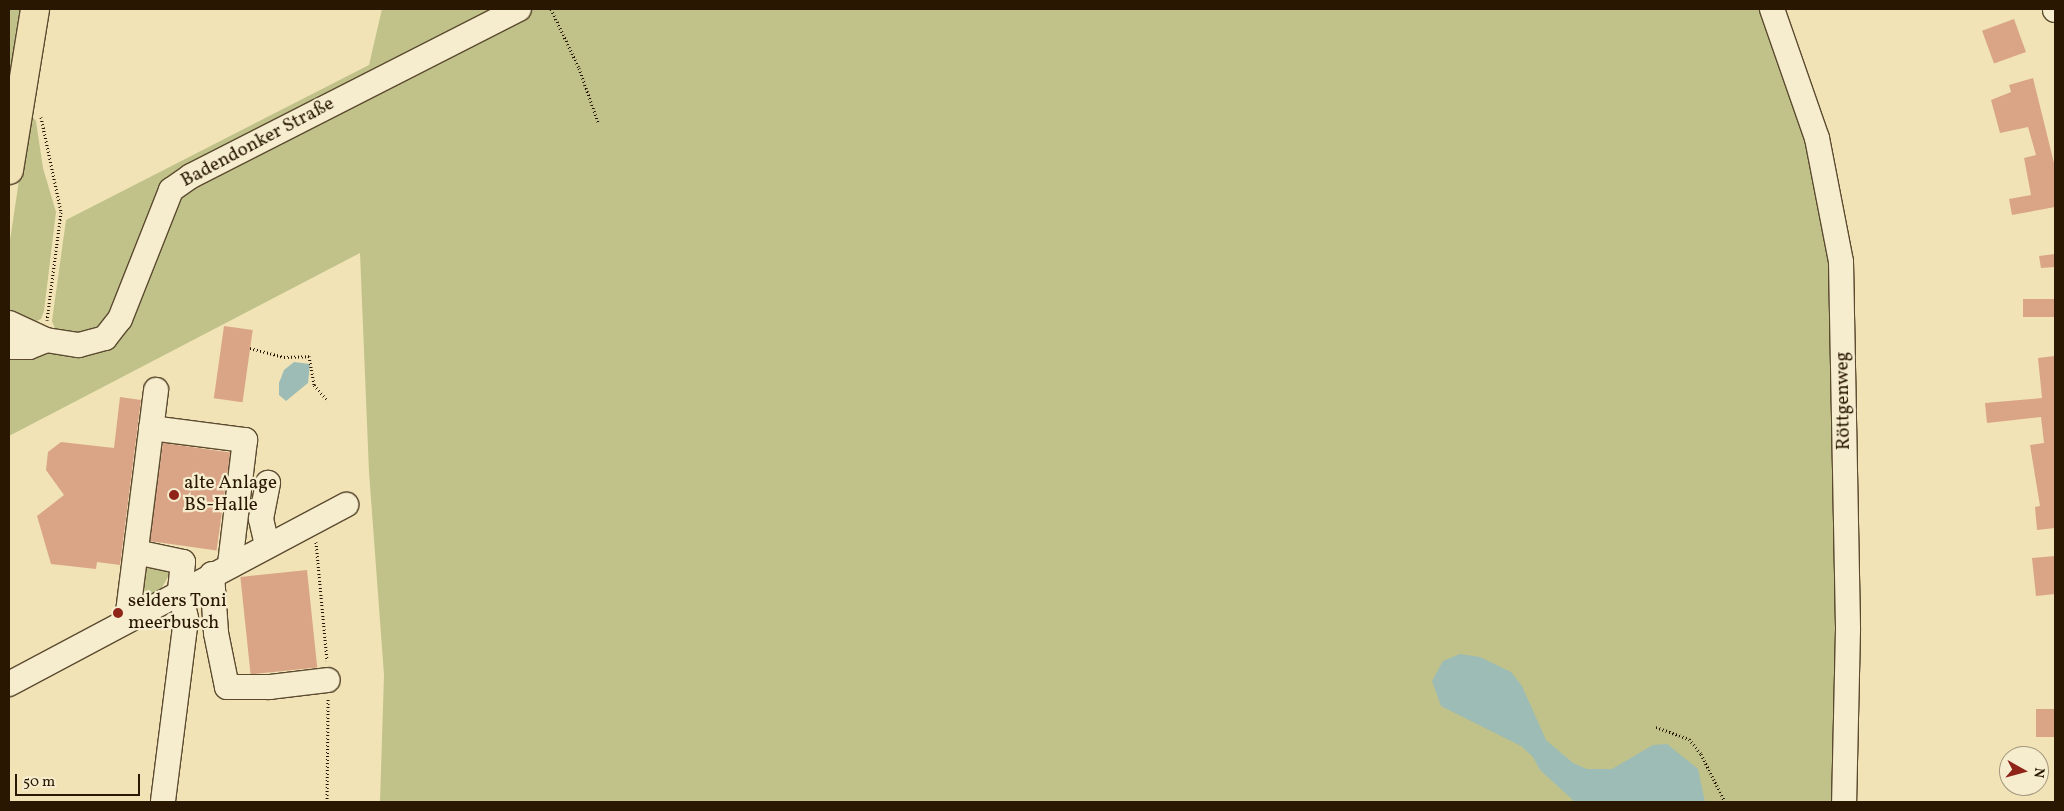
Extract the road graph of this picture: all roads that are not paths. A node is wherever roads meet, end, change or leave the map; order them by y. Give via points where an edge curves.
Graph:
1 (35, 9) edge
2 (519, 9) edge
3 (1772, 9) edge
4 (9, 170) edge
5 (9, 324) edge
6 (46, 340) junction
7 (9, 347) edge
8 (156, 390) dead end
9 (151, 428) junction
10 (268, 483) dead end
11 (346, 505) dead end
12 (267, 545) junction
13 (136, 552) junction
14 (221, 569) junction
15 (180, 592) junction
16 (127, 620) junction
17 (328, 680) dead end
18 (9, 684) edge
19 (162, 802) edge
20 (1844, 802) edge

1 - 4 main road
2 - 6 street, Badendonker Straße via 184,180 170,190 162,206 120,319 112,330 93,343
3 - 20 street, Röttgenweg via 1817,138 1841,262 1848,630
5 - 6 street, Badendonker Straße
6 - 7 street, Badendonker Straße via 29,347
8 - 9 street
9 - 13 street
9 - 14 street via 245,440 246,467
10 - 12 street via 261,519
11 - 12 street
12 - 14 street
13 - 15 street via 183,562
13 - 16 street
14 - 15 street
14 - 17 street via 216,633 227,687 270,687
15 - 16 street
15 - 19 street via 186,619
16 - 18 street via 35,665

